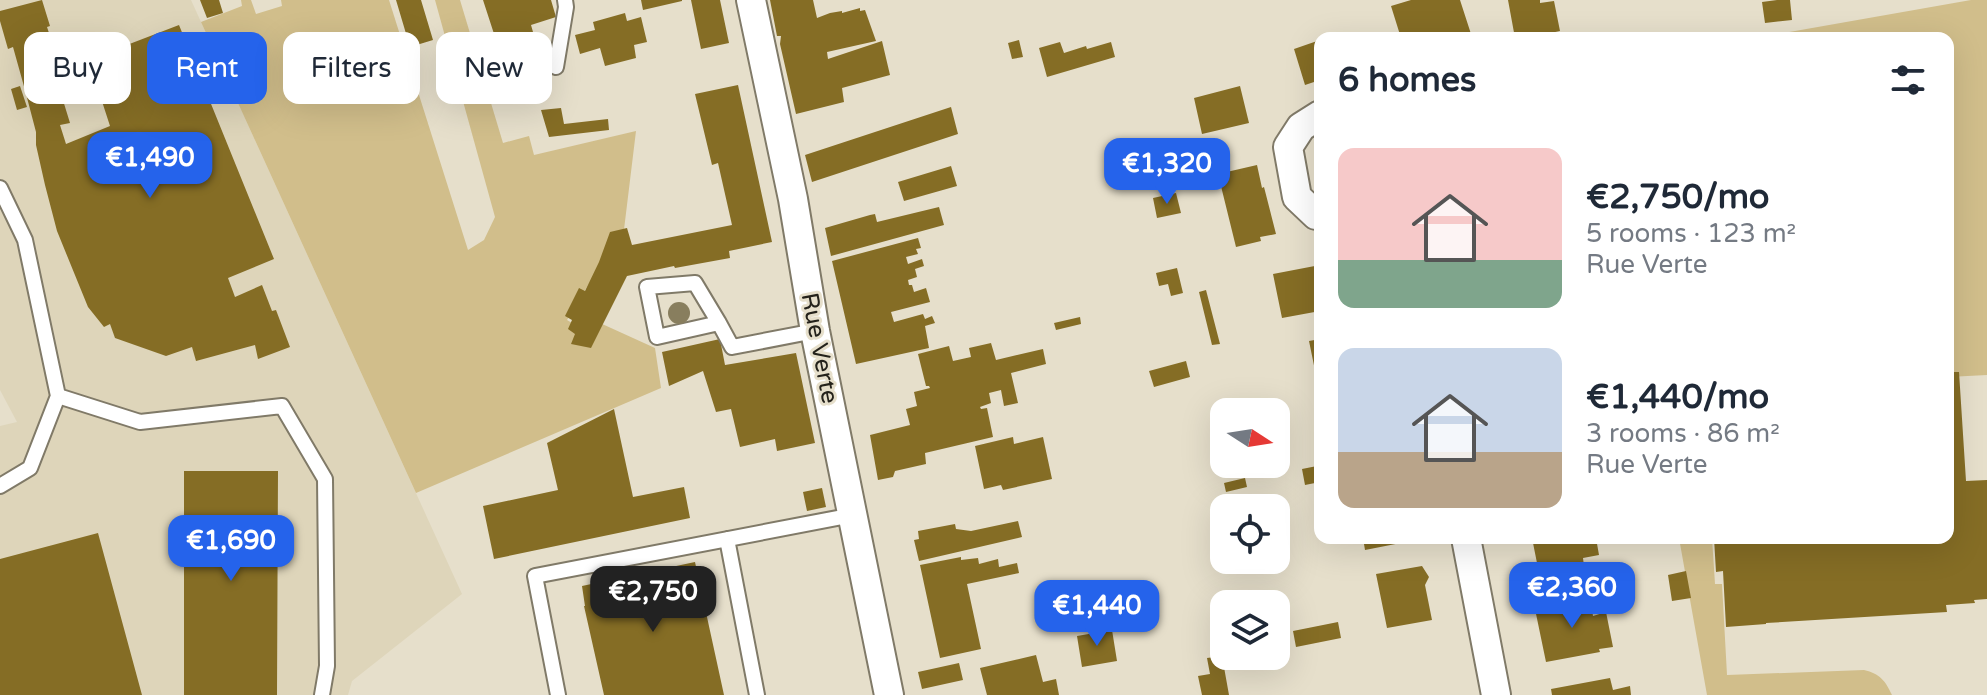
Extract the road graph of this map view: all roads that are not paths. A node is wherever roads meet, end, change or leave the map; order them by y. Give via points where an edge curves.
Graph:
1 (565, 0) edge
2 (751, 0) edge
3 (556, 67) dead end
4 (1314, 119) edge
5 (0, 188) edge
6 (1314, 213) edge
7 (719, 323) junction
8 (815, 331) junction
9 (58, 396) junction
10 (0, 486) edge
11 (853, 515) junction
12 (727, 539) junction
13 (1467, 544) edge
14 (322, 695) edge
15 (558, 695) edge
16 (757, 695) edge
17 (889, 695) edge
18 (1496, 695) edge

1 - 3 lane
2 - 8 street, Rue Verte
4 - 6 street via 1288,147 1297,197
5 - 9 lane via 25,240
7 - 7 lane via 695,283 647,287 657,337
7 - 8 lane via 732,347
8 - 11 street, Rue Verte
9 - 10 lane via 30,468
9 - 14 lane via 140,422 282,406 325,479 327,666
11 - 12 lane
11 - 17 street, Rue Verte
12 - 15 lane via 535,576
12 - 16 lane
13 - 18 street

